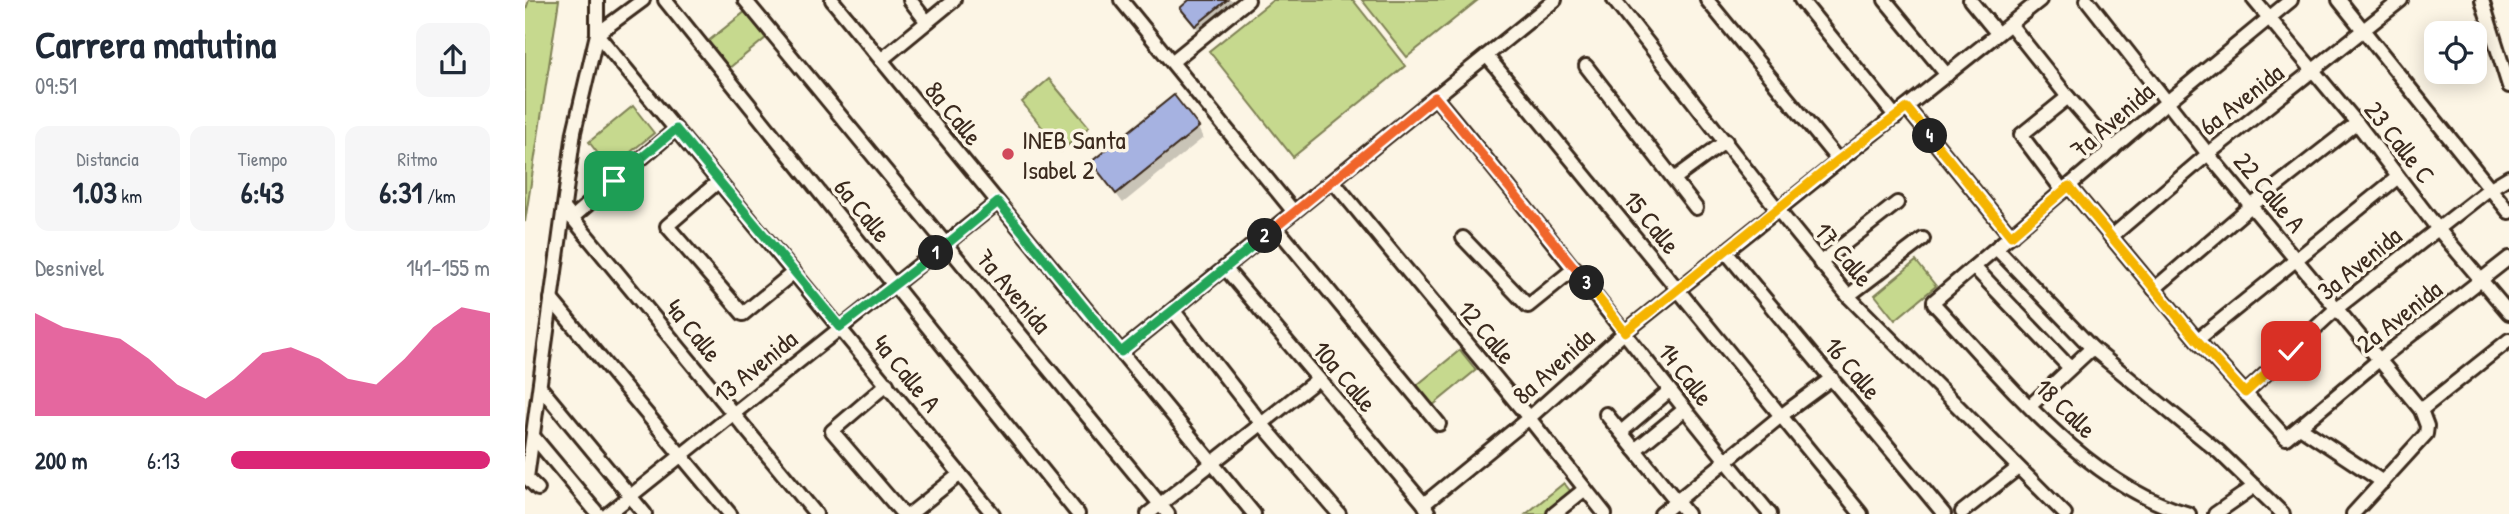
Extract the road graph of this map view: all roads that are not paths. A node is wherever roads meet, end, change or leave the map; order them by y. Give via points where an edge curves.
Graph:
1 (597, 0) edge
2 (643, 0) edge
3 (665, 0) edge
4 (745, 0) edge
5 (832, 0) edge
6 (909, 0) edge
7 (954, 0) edge
8 (1121, 0) edge
9 (1248, 0) edge
10 (1555, 0) edge
11 (1614, 0) edge
12 (1707, 0) edge
13 (1801, 0) edge
14 (1885, 0) edge
15 (1970, 0) edge
16 (2040, 0) edge
17 (2087, 0) edge
18 (2254, 0) edge
19 (2291, 0) edge
20 (2339, 0) edge
21 (2401, 0) edge
22 (2482, 0) edge
23 (2269, 18) junction
24 (927, 22) junction
25 (2010, 24) junction
26 (2363, 30) junction
27 (1997, 33) junction
28 (597, 34) junction
29 (1487, 57) junction
30 (881, 60) junction
31 (1173, 61) junction
32 (1586, 66) dead end
33 (2313, 71) junction
34 (1947, 75) junction
35 (2509, 86) edge
36 (1435, 97) junction
37 (2068, 97) junction
38 (2167, 102) junction
39 (1907, 108) junction
40 (1896, 117) junction
41 (2357, 123) junction
42 (676, 129) junction
43 (1726, 141) junction
44 (2113, 149) junction
45 (2208, 154) junction
46 (1838, 160) junction
47 (2398, 177) junction
48 (2509, 177) edge
49 (1674, 179) junction
50 (719, 181) junction
51 (1332, 181) junction
52 (2066, 188) junction
53 (2489, 189) junction
54 (998, 202) junction
55 (1897, 203) dead end
56 (2251, 206) junction
57 (1696, 208) dead end
58 (1778, 210) junction
59 (1294, 212) junction
60 (2509, 212) edge
61 (568, 213) junction
62 (1276, 227) junction
63 (2438, 229) junction
64 (2011, 236) junction
65 (2111, 237) junction
66 (1463, 239) dead end
67 (1923, 239) dead end
68 (946, 245) junction
69 (1997, 249) junction
70 (1726, 251) junction
71 (2296, 257) junction
72 (2509, 258) edge
73 (1820, 263) junction
74 (1974, 267) junction
75 (1225, 268) junction
76 (1576, 268) junction
77 (794, 272) junction
78 (2482, 279) junction
79 (895, 286) junction
80 (2154, 289) junction
81 (1678, 290) junction
82 (1848, 296) junction
83 (551, 299) junction
84 (1934, 304) joint
85 (2337, 308) junction
86 (1173, 310) junction
87 (2509, 313) edge
88 (840, 327) junction
89 (1625, 332) junction
90 (2197, 340) junction
91 (2509, 341) edge
92 (2092, 348) junction
93 (1121, 352) junction
94 (2380, 359) junction
95 (2069, 367) junction
96 (1832, 378) junction
97 (1318, 379) junction
98 (887, 384) junction
99 (540, 387) junction
100 (1669, 391) junction
101 (2245, 393) junction
102 (2030, 406) junction
103 (1685, 409) junction
104 (2421, 410) junction
105 (733, 413) junction
106 (1606, 414) dead end
107 (1782, 415) junction
108 (1529, 418) junction
109 (1261, 424) junction
110 (1439, 424) dead end
111 (2300, 427) junction
112 (1621, 432) junction
113 (533, 436) junction
114 (1635, 450) junction
115 (681, 455) junction
116 (1727, 461) junction
117 (1212, 463) junction
118 (2018, 468) junction
119 (960, 474) junction
120 (2383, 482) junction
121 (2255, 486) junction
122 (538, 489) dead end
123 (1585, 489) junction
124 (630, 495) junction
125 (1677, 501) junction
126 (1164, 509) edge
127 (1427, 509) edge
128 (1962, 513) edge
129 (598, 514) edge
130 (608, 514) edge
131 (645, 514) edge
132 (730, 514) edge
133 (816, 514) edge
134 (903, 514) edge
135 (910, 514) edge
136 (993, 514) edge
137 (1078, 514) edge
138 (1148, 514) edge
139 (1254, 514) edge
140 (1339, 514) edge
141 (1554, 514) edge
142 (1605, 514) edge
143 (1661, 514) edge
144 (1687, 514) edge
145 (1770, 514) edge
146 (1861, 514) edge
147 (1944, 514) edge
148 (2065, 514) edge
149 (2189, 514) edge
150 (2215, 514) edge
151 (2283, 514) edge
152 (2353, 514) edge

1 - 28 street
2 - 28 street
3 - 79 street, 6a Calle
4 - 68 street, 7a Avenida
5 - 30 street, 8a Calle
6 - 24 street
7 - 24 street
8 - 31 street
9 - 31 street
10 - 29 street
11 - 43 street, 17 Calle
12 - 46 street
13 - 40 street
14 - 34 street
15 - 27 street
16 - 25 street, 8a Avenida
17 - 38 street, 22 Calle A
18 - 23 street, 23 Calle C
19 - 23 street, 7a Avenida
20 - 26 street
21 - 26 street, 6a Avenida
22 - 35 street
23 - 33 street, 23 Calle C
23 - 38 street, 7a Avenida
24 - 30 street
25 - 27 street, 8a Avenida
25 - 37 street
26 - 33 street, 6a Avenida
26 - 53 street
27 - 34 street, 8a Avenida
28 - 42 street, 4a Calle A
28 - 61 street via 573,132
29 - 36 street
29 - 81 street, 15 Calle
30 - 54 street, 8a Calle
31 - 59 street
32 - 49 street
33 - 41 street, 23 Calle C
33 - 45 street, 6a Avenida
34 - 39 street, 8a Avenida
36 - 51 street
36 - 76 street, 14 Calle
37 - 44 street
37 - 52 street via 2021,135
38 - 44 street, 7a Avenida
38 - 45 street, 22 Calle A
39 - 40 street, 8a Avenida
39 - 64 street
40 - 46 street, 8a Avenida
41 - 47 street, 23 Calle C
41 - 56 street
42 - 50 street, 4a Calle A
42 - 61 street
43 - 49 street
43 - 58 street, 17 Calle
44 - 52 street, 7a Avenida
45 - 56 street, 22 Calle A
45 - 65 street, 6a Avenida
46 - 58 street, 8a Avenida
47 - 63 street, 23 Calle C
47 - 71 street
48 - 53 street, 3a Avenida
49 - 57 street
50 - 77 street, 4a Calle A
50 - 77 street via 667,226 743,314
51 - 59 street
51 - 108 street, 12 Calle
52 - 64 street, 7a Avenida
52 - 65 street
53 - 60 street
53 - 63 street, 3a Avenida
54 - 68 street, 13 Avenida
54 - 93 street, 8a Calle
55 - 73 street
56 - 71 street, 22 Calle A
56 - 80 street
58 - 70 street, 8a Avenida
58 - 73 street, 17 Calle
59 - 62 street
61 - 83 street
61 - 105 street, 4a Calle
62 - 75 street
62 - 110 street
63 - 78 street, 23 Calle C
63 - 85 street, 3a Avenida
64 - 69 street, 7a Avenida
65 - 80 street
66 - 76 street via 1528,306
67 - 82 street
68 - 79 street, 13 Avenida
68 - 126 street, 7a Avenida
69 - 74 street, 7a Avenida
69 - 92 street
70 - 81 street, 8a Avenida
70 - 96 street, 16 Calle
71 - 85 street, 22 Calle A
71 - 90 street
72 - 78 street, 2a Avenida
73 - 82 street, 17 Calle
74 - 84 street, 7a Avenida
74 - 95 street
75 - 86 street
75 - 97 street, 10a Calle
76 - 89 street, 14 Calle
77 - 88 street, 4a Calle A
78 - 87 street, 23 Calle C
78 - 94 street, 2a Avenida
79 - 88 street, 13 Avenida
79 - 137 street, 6a Calle
80 - 90 street
81 - 89 street, 8a Avenida
81 - 107 street, 15 Calle
82 - 118 street, 17 Calle
83 - 99 street
83 - 115 street
84 - 102 street, 18 Calle
85 - 94 street, 22 Calle A
85 - 101 street, 3a Avenida
86 - 93 street
86 - 109 street
88 - 98 street, 4a Calle A
88 - 105 street, 13 Avenida
89 - 100 street, 14 Calle
89 - 108 street, 8a Avenida
90 - 101 street
91 - 104 street
92 - 95 street
92 - 121 street
93 - 117 street, 8a Calle
94 - 104 street, 22 Calle A
94 - 111 street, 2a Avenida
95 - 102 street
96 - 107 street
96 - 147 street, 16 Calle
97 - 109 street
97 - 127 street, 10a Calle
98 - 119 street, 4a Calle A
98 - 134 street via 832,431
99 - 113 street
99 - 124 street
100 - 103 street, 14 Calle
100 - 112 street
101 - 111 street, 2a Avenida via 2283,436 2287,438
102 - 149 street, 18 Calle via 2101,471 2169,509
103 - 114 street
103 - 116 street, 14 Calle
104 - 120 street via 2426,434
105 - 115 street, 13 Avenida
105 - 133 street, 4a Calle
106 - 112 street
107 - 116 street
107 - 146 street, 15 Calle
108 - 123 street, 12 Calle
108 - 127 street, 8a Avenida
109 - 117 street
109 - 140 street
111 - 120 street
112 - 114 street
113 - 122 street via 527,478
113 - 129 street
114 - 125 street
115 - 124 street, 13 Avenida
115 - 132 street
116 - 125 street
116 - 145 street, 14 Calle
117 - 126 street
117 - 139 street, 8a Calle
118 - 128 street
118 - 148 street, 17 Calle
119 - 135 street
119 - 136 street, 4a Calle A
120 - 152 street
121 - 150 street
121 - 151 street
123 - 141 street
123 - 142 street, 12 Calle
124 - 130 street, 13 Avenida
124 - 131 street
125 - 143 street
125 - 144 street
126 - 138 street

